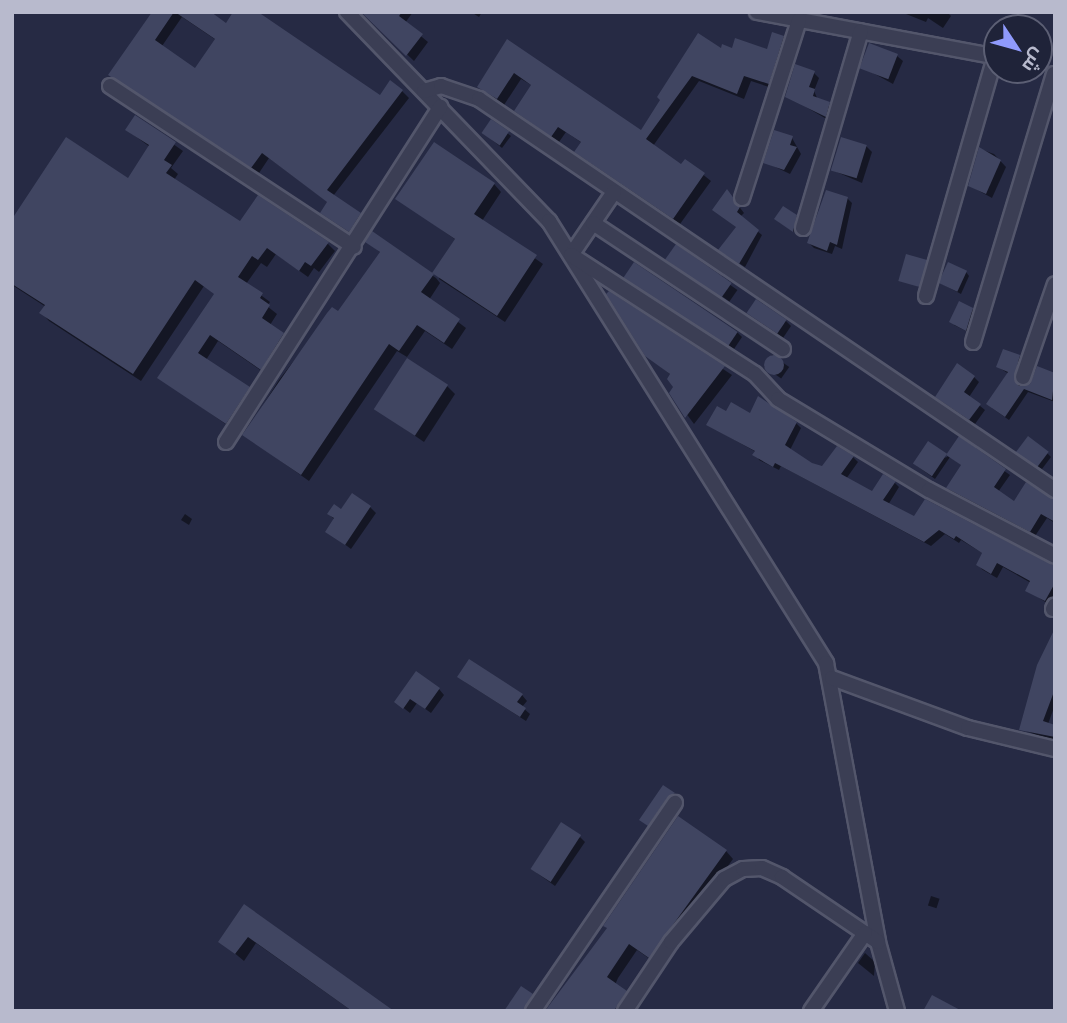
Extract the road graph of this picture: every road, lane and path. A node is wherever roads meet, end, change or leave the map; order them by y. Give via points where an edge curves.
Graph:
1 (347, 12) edge
2 (758, 12) edge
3 (799, 20) junction
4 (861, 31) junction
5 (983, 54) edge
6 (1054, 74) edge
7 (988, 84) edge
8 (110, 86) dead end
9 (424, 91) junction
10 (440, 107) junction
11 (614, 192) junction
12 (742, 198) dead end
13 (593, 223) junction
14 (803, 228) dead end
15 (354, 247) junction
16 (571, 255) junction
17 (1055, 284) edge
18 (926, 296) dead end
19 (973, 342) dead end
20 (783, 349) dead end
21 (1023, 377) dead end
22 (226, 442) dead end
23 (1055, 490) edge
24 (1055, 556) edge
25 (832, 678) junction
26 (1055, 750) edge
27 (675, 803) dead end
28 (864, 933) junction
29 (878, 942) junction
30 (533, 1011) edge
31 (625, 1011) edge
32 (811, 1011) edge
33 (897, 1011) edge

1 - 9 street
2 - 3 street
3 - 4 street
3 - 12 street
4 - 5 street
4 - 14 street
6 - 19 street
7 - 18 street
8 - 15 street
9 - 10 street
9 - 11 street via 441,86 479,99
10 - 15 street
10 - 16 street via 533,201
11 - 13 street
11 - 23 street
13 - 16 street
13 - 20 street
15 - 22 street
16 - 24 street via 755,374 778,398 929,490
16 - 25 street
17 - 21 street
25 - 26 street via 968,728
25 - 29 street
27 - 30 street
28 - 29 street
28 - 31 street via 782,877 761,868 743,869 724,879 671,943
28 - 32 street
29 - 33 street

